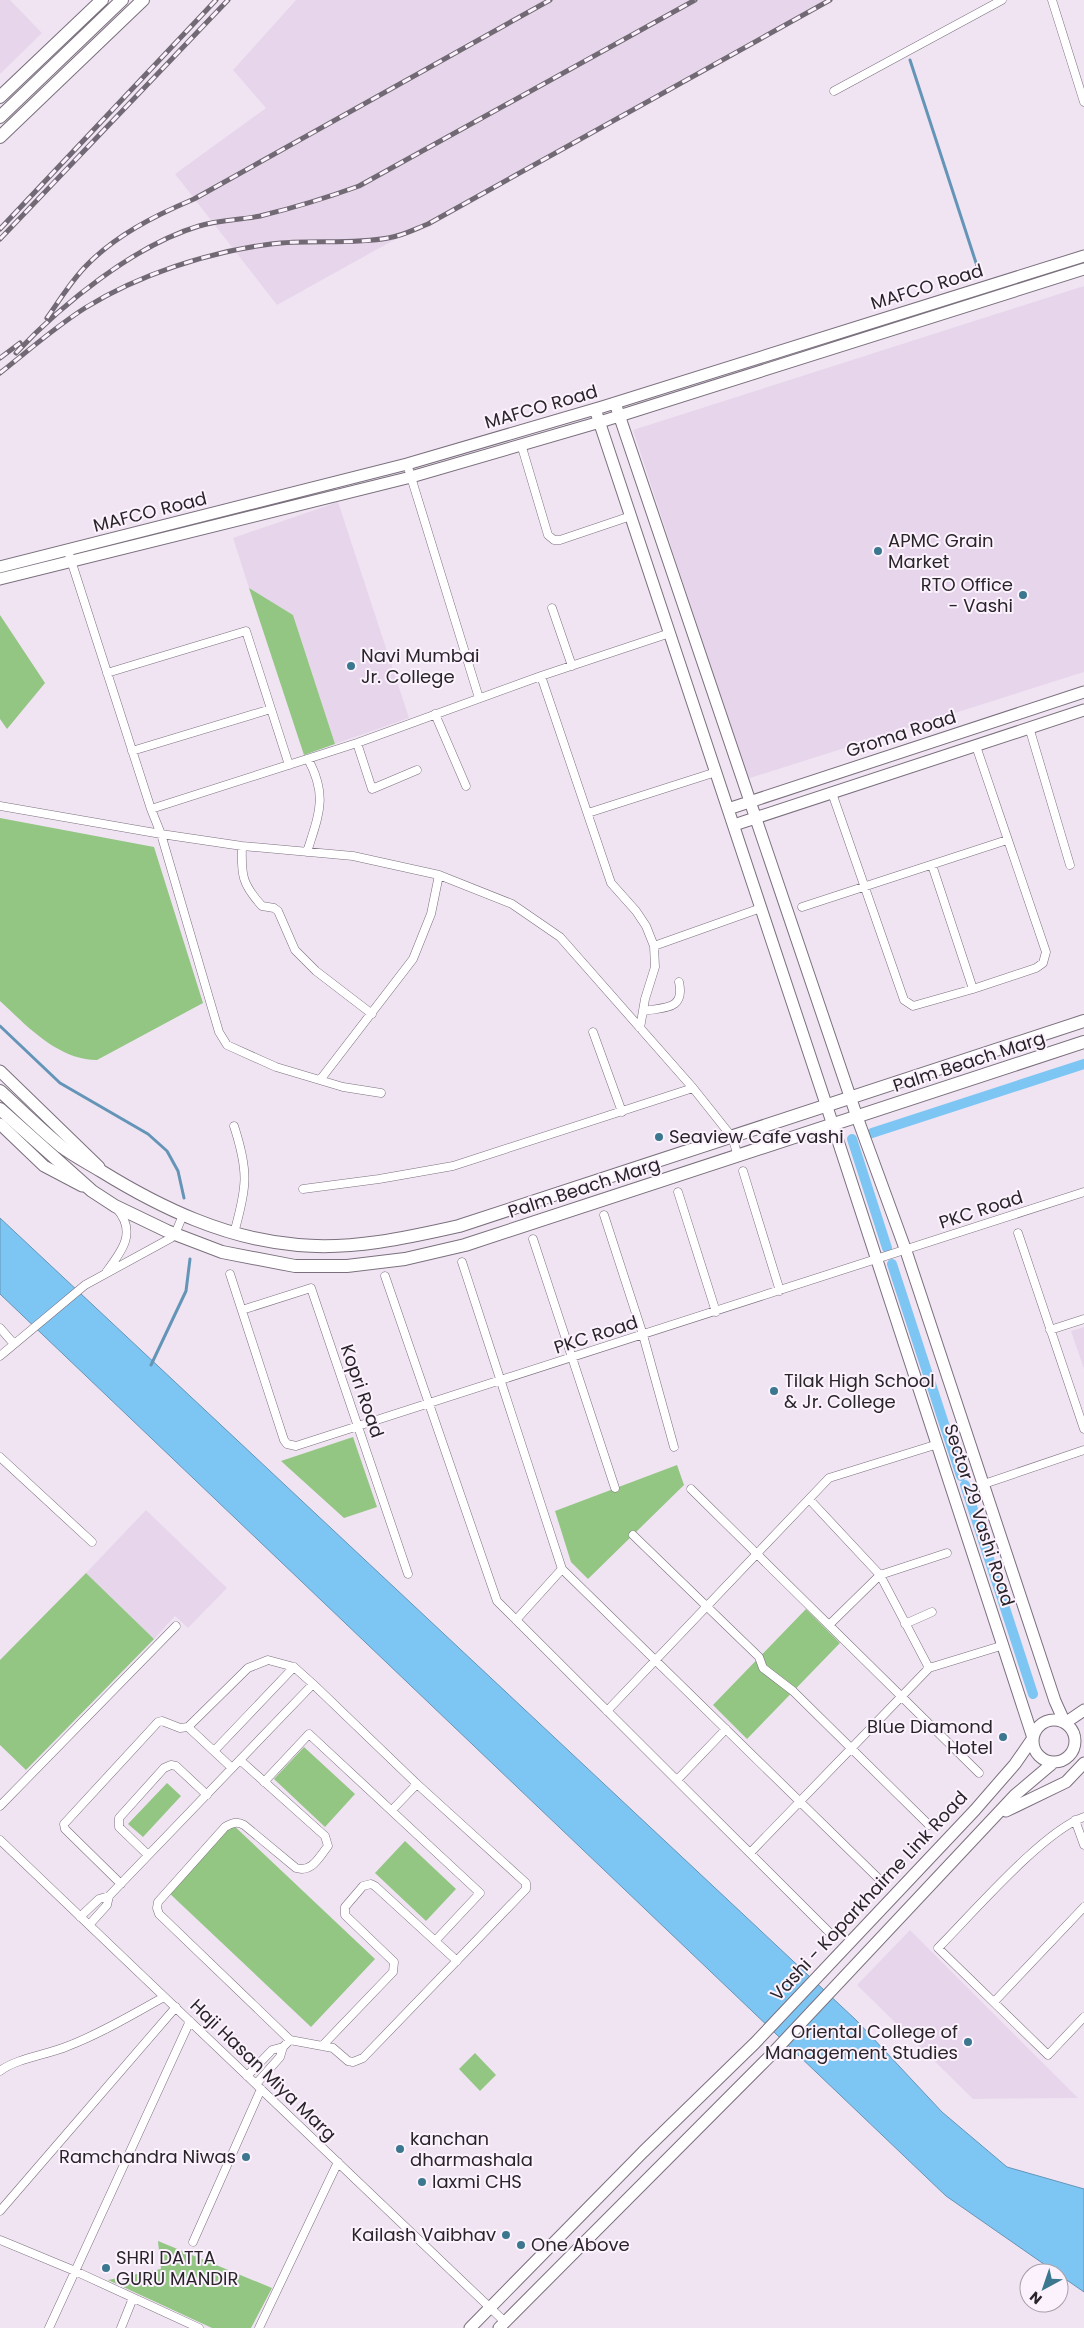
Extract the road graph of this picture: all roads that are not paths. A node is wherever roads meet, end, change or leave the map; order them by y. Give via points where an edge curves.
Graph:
1 (102, 0) edge
2 (122, 0) edge
3 (143, 0) edge
4 (1002, 0) edge
5 (1052, 0) edge
6 (834, 91) dead end
7 (0, 97) edge
8 (1084, 102) edge
9 (0, 117) edge
10 (0, 137) edge
11 (1084, 256) edge
12 (1084, 269) edge
13 (615, 403) junction
14 (595, 409) junction
15 (619, 416) junction
16 (600, 422) junction
17 (521, 444) junction
18 (408, 464) junction
19 (411, 476) junction
20 (631, 516) junction
21 (70, 556) junction
22 (0, 567) edge
23 (0, 579) edge
24 (552, 608) dead end
25 (670, 633) junction
26 (572, 666) junction
27 (107, 673) junction
28 (542, 676) junction
29 (1084, 692) edge
30 (479, 698) junction
31 (271, 709) junction
32 (1084, 710) edge
33 (435, 714) junction
34 (1029, 726) junction
35 (357, 743) junction
36 (976, 746) junction
37 (132, 751) junction
38 (308, 759) junction
39 (289, 765) junction
40 (417, 770) dead end
41 (716, 772) junction
42 (466, 786) dead end
43 (832, 793) junction
44 (750, 802) junction
45 (0, 806) edge
46 (151, 809) junction
47 (728, 809) junction
48 (588, 813) junction
49 (755, 818) junction
50 (734, 825) junction
51 (161, 834) junction
52 (1007, 840) junction
53 (242, 846) junction
54 (307, 852) junction
55 (932, 865) junction
56 (1070, 865) dead end
57 (439, 875) junction
58 (863, 888) junction
59 (802, 907) dead end
60 (761, 908) junction
61 (654, 946) junction
62 (679, 982) dead end
63 (973, 989) junction
64 (644, 1011) junction
65 (372, 1014) junction
66 (1084, 1021) edge
67 (640, 1028) junction
68 (593, 1032) dead end
69 (1084, 1042) edge
70 (0, 1070) edge
71 (320, 1080) junction
72 (693, 1088) junction
73 (0, 1091) edge
74 (381, 1093) dead end
75 (850, 1097) junction
76 (826, 1104) junction
77 (0, 1109) edge
78 (622, 1112) junction
79 (857, 1117) junction
80 (0, 1124) edge
81 (234, 1126) dead end
82 (833, 1126) junction
83 (732, 1137) junction
84 (58, 1152) junction
85 (738, 1156) junction
86 (743, 1171) dead end
87 (106, 1174) junction
88 (303, 1189) dead end
89 (92, 1191) junction
90 (678, 1192) dead end
91 (1084, 1192) edge
92 (115, 1206) junction
93 (183, 1215) junction
94 (604, 1216) dead end
95 (1018, 1233) dead end
96 (175, 1234) junction
97 (234, 1234) junction
98 (533, 1239) dead end
99 (906, 1250) junction
100 (877, 1260) junction
101 (462, 1262) dead end
102 (106, 1273) junction
103 (230, 1274) dead end
104 (385, 1276) dead end
105 (780, 1291) junction
106 (242, 1310) junction
107 (716, 1312) junction
108 (1084, 1318) edge
109 (0, 1328) edge
110 (1050, 1330) junction
111 (643, 1335) junction
112 (17, 1342) junction
113 (0, 1356) edge
114 (572, 1358) junction
115 (501, 1380) junction
116 (429, 1404) junction
117 (358, 1426) junction
118 (1084, 1429) edge
119 (938, 1444) junction
120 (674, 1447) dead end
121 (1084, 1450) edge
122 (0, 1457) edge
123 (984, 1484) junction
124 (615, 1488) dead end
125 (691, 1489) dead end
126 (809, 1499) junction
127 (633, 1535) dead end
128 (92, 1542) dead end
129 (757, 1553) junction
130 (947, 1553) dead end
131 (562, 1569) junction
132 (408, 1574) dead end
133 (880, 1574) junction
134 (707, 1607) junction
135 (932, 1612) dead end
136 (516, 1620) junction
137 (906, 1624) junction
138 (829, 1625) junction
139 (176, 1626) dead end
140 (1004, 1646) junction
141 (656, 1660) junction
142 (294, 1667) junction
143 (929, 1668) junction
144 (313, 1684) junction
145 (902, 1696) junction
146 (1084, 1710) edge
147 (607, 1711) junction
148 (1065, 1722) junction
149 (188, 1727) junction
150 (726, 1729) junction
151 (1033, 1738) junction
152 (1084, 1739) edge
153 (1074, 1746) junction
154 (851, 1748) junction
155 (214, 1751) junction
156 (240, 1760) junction
157 (1054, 1762) junction
158 (1084, 1763) edge
159 (232, 1768) junction
160 (979, 1773) dead end
161 (676, 1780) junction
162 (264, 1782) junction
163 (417, 1784) junction
164 (206, 1795) junction
165 (800, 1801) junction
166 (0, 1806) edge
167 (392, 1810) junction
168 (1084, 1817) edge
169 (1075, 1820) junction
170 (989, 1824) junction
171 (929, 1825) dead end
172 (0, 1840) edge
173 (1084, 1845) edge
174 (750, 1853) junction
175 (148, 1856) junction
176 (879, 1879) dead end
177 (121, 1884) junction
178 (108, 1896) junction
179 (1084, 1907) edge
180 (80, 1916) junction
181 (89, 1925) junction
182 (829, 1932) dead end
183 (436, 1941) junction
184 (457, 1961) junction
185 (164, 1997) junction
186 (994, 2002) junction
187 (176, 2007) junction
188 (1084, 2017) edge
189 (190, 2022) junction
190 (290, 2040) junction
191 (322, 2046) junction
192 (283, 2047) junction
193 (0, 2071) edge
194 (247, 2076) junction
195 (258, 2086) junction
196 (338, 2162) junction
197 (0, 2211) edge
198 (0, 2240) edge
199 (193, 2242) dead end
200 (75, 2271) junction
201 (133, 2298) junction
202 (490, 2307) junction
203 (502, 2325) edge
204 (49, 2328) edge
205 (121, 2328) edge
206 (199, 2328) edge
207 (259, 2328) edge
208 (470, 2328) edge

1 - 7 main road
2 - 9 main road
3 - 10 main road
4 - 6 street
5 - 8 street
11 - 13 main road, MAFCO Road
12 - 15 main road, MAFCO Road
13 - 14 main road, MAFCO Road
13 - 15 main road, Sector 29 Vashi Road
14 - 16 main road, Sector 29 Vashi Road
14 - 18 main road, MAFCO Road
15 - 16 main road, MAFCO Road
15 - 44 main road, Sector 29 Vashi Road
16 - 17 main road, MAFCO Road
16 - 20 main road, Sector 29 Vashi Road
17 - 19 main road, MAFCO Road
17 - 20 street via 548,535 554,540
18 - 19 street
18 - 21 main road, MAFCO Road
19 - 21 main road, MAFCO Road
19 - 30 street
20 - 25 main road, Sector 29 Vashi Road
21 - 22 main road, MAFCO Road
21 - 23 main road, MAFCO Road
21 - 27 street
24 - 26 street
25 - 26 street
25 - 41 main road, Sector 29 Vashi Road
26 - 28 street
27 - 31 street via 246,631
27 - 37 street
28 - 30 street
28 - 48 street
29 - 44 main road, Groma Road
30 - 33 street
31 - 37 street
31 - 39 street
32 - 34 main road, Groma Road
33 - 35 street
33 - 42 street
34 - 36 main road, Groma Road
34 - 56 street
35 - 38 street
35 - 40 street via 372,789
36 - 43 main road, Groma Road
36 - 52 street
37 - 46 street
38 - 39 street
38 - 54 street via 321,794
39 - 46 street
41 - 47 main road, Sector 29 Vashi Road
41 - 48 street
43 - 49 main road, Groma Road
43 - 58 street
44 - 47 main road, Groma Road
44 - 49 main road, Sector 29 Vashi Road
45 - 51 street
46 - 51 street
47 - 50 main road, Sector 29 Vashi Road
48 - 61 street via 611,883 636,911
49 - 50 main road, Groma Road
49 - 75 main road, Sector 29 Vashi Road
50 - 60 main road, Sector 29 Vashi Road
51 - 53 street
51 - 71 street via 219,1032 227,1044 276,1067
52 - 55 street
52 - 63 street via 1046,957 1036,968
53 - 54 street
53 - 65 street via 242,877 256,900 262,906 278,911 295,950 316,971
54 - 57 street via 353,856
55 - 58 street
55 - 63 street
57 - 65 street via 431,914 413,959
57 - 67 street via 512,904 560,937
58 - 59 street
58 - 63 street via 906,1004 913,1006
60 - 61 street
60 - 76 main road, Sector 29 Vashi Road
61 - 64 street via 655,967
62 - 64 street via 682,992 674,1005
64 - 67 street
65 - 71 street
66 - 75 main road, Palm Beach Marg
67 - 72 street
68 - 78 street
69 - 79 main road, Palm Beach Marg
70 - 87 main road
71 - 74 street
72 - 78 street
72 - 83 street
73 - 84 main road
75 - 76 main road, Palm Beach Marg
75 - 79 main road, Sector 29 Vashi Road
76 - 82 main road, Sector 29 Vashi Road
76 - 83 main road, Palm Beach Marg
77 - 84 main road
78 - 88 street via 453,1166
79 - 82 main road, Palm Beach Marg
79 - 99 main road, Sector 29 Vashi Road
80 - 89 main road via 44,1166
81 - 97 street via 246,1179 245,1196
82 - 85 main road, Palm Beach Marg
82 - 100 main road, Sector 29 Vashi Road
83 - 85 street
83 - 97 main road, Palm Beach Marg via 459,1226 401,1239 345,1245 297,1245
84 - 87 main road, Palm Beach Marg
84 - 89 main road, Palm Beach Marg
85 - 96 main road, Palm Beach Marg via 465,1245 405,1259 346,1266 296,1266 222,1252
86 - 105 street
87 - 93 main road, Palm Beach Marg via 130,1190
89 - 92 main road, Palm Beach Marg
90 - 107 street
91 - 99 street, PKC Road
92 - 96 main road, Palm Beach Marg
92 - 102 street via 125,1221 127,1236 123,1251
93 - 96 street
93 - 97 main road, Palm Beach Marg
94 - 111 street
95 - 110 street
96 - 102 street via 155,1249
98 - 114 street
99 - 100 street, PKC Road
99 - 123 main road, Sector 29 Vashi Road
100 - 105 street, PKC Road
100 - 119 main road, Sector 29 Vashi Road
101 - 115 street
102 - 112 street via 85,1285
103 - 106 street, PKC Road
104 - 116 street
105 - 107 street, PKC Road
106 - 117 street, PKC Road via 286,1444 296,1446
106 - 117 street, Kopri Road via 311,1288
107 - 111 street, PKC Road
108 - 110 street
109 - 112 street
110 - 118 street
111 - 114 street, PKC Road
111 - 120 street
112 - 113 street
114 - 115 street, PKC Road
114 - 124 street
115 - 116 street, PKC Road
115 - 131 street
116 - 117 street, PKC Road
116 - 136 street via 497,1602
117 - 132 street, Kopri Road
119 - 126 street via 829,1478
119 - 140 main road, Sector 29 Vashi Road
121 - 123 street
122 - 128 street
123 - 148 main road, Sector 29 Vashi Road via 1055,1701
125 - 129 street
126 - 129 street
126 - 133 street
127 - 134 street
129 - 134 street
129 - 138 street
130 - 133 street
131 - 136 street
131 - 141 street
133 - 137 street
133 - 138 street
134 - 141 street
134 - 154 street via 759,1658 764,1668 794,1691
135 - 137 street
136 - 147 street
137 - 143 street
138 - 145 street
139 - 166 street
140 - 143 street
140 - 151 main road, Sector 29 Vashi Road
141 - 147 street
141 - 150 street
142 - 144 street
142 - 149 street via 268,1660 248,1668
142 - 155 street
143 - 145 street
144 - 156 street
144 - 163 street
145 - 154 street
145 - 160 street
146 - 148 main road
147 - 161 street
148 - 151 main road via 1045,1722
148 - 153 main road via 1073,1733
149 - 155 street
149 - 177 street via 158,1722 64,1824 65,1829
150 - 161 street
150 - 165 street
151 - 157 main road via 1033,1745 1041,1757
151 - 202 main road, Vashi - Koparkhairne Link Road via 988,1796 763,2034
152 - 153 main road
153 - 157 main road via 1067,1757
154 - 165 street
154 - 171 street
155 - 159 street
156 - 159 street
156 - 162 street
157 - 170 main road, Vashi - Koparkhairne Link Road
158 - 170 main road via 1066,1782 1020,1803
159 - 164 street
161 - 174 street
162 - 167 street via 310,1734
162 - 190 street via 328,1841 328,1846 311,1868 296,1868 244,1825 232,1823 158,1902 157,1908 159,1914
163 - 167 street
163 - 184 street via 526,1883 523,1894
164 - 175 street
164 - 175 street via 176,1766 164,1768 118,1822
165 - 174 street
165 - 176 street
167 - 183 street via 480,1893
168 - 169 street
169 - 173 street
169 - 186 street via 1026,1860 938,1948
170 - 203 main road, Vashi - Koparkhairne Link Road via 778,2048
172 - 180 street, Haji Hasan Miya Marg
174 - 182 street
175 - 177 street
177 - 178 street
178 - 180 street via 99,1898
178 - 181 street via 107,1906
179 - 186 street
180 - 181 street, Haji Hasan Miya Marg
181 - 185 street, Haji Hasan Miya Marg
183 - 184 street
183 - 191 street via 375,1886 363,1886 345,1907 344,1915 394,1962 395,1968
184 - 191 street via 363,2058 348,2061 334,2048
185 - 187 street, Haji Hasan Miya Marg
185 - 193 street via 103,2031 69,2046 10,2063
186 - 188 street via 1048,2055
187 - 189 street, Haji Hasan Miya Marg
187 - 197 street
189 - 194 street, Haji Hasan Miya Marg
189 - 200 street
190 - 191 street
190 - 192 street
192 - 194 street via 272,2050
192 - 195 street via 280,2057
194 - 195 street, Haji Hasan Miya Marg
195 - 196 street, Haji Hasan Miya Marg
195 - 199 street
196 - 202 street, Haji Hasan Miya Marg
196 - 207 street
198 - 200 street
200 - 201 street
200 - 204 street
201 - 205 street
201 - 206 street
202 - 203 street, Haji Hasan Miya Marg
202 - 208 main road, Vashi - Koparkhairne Link Road

